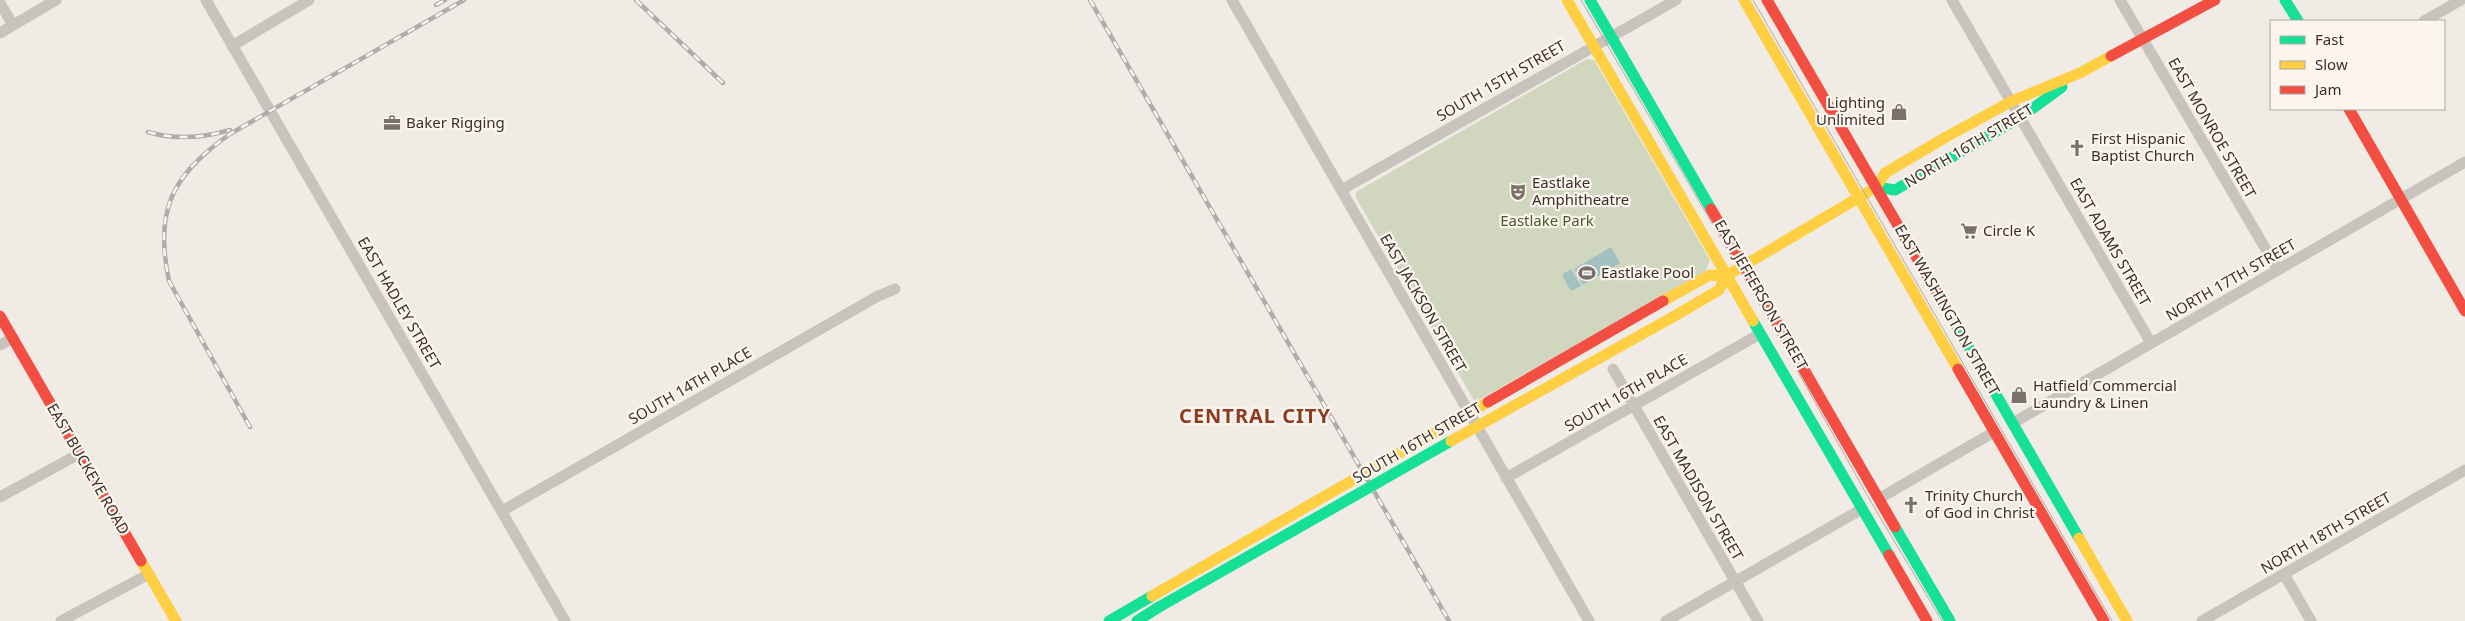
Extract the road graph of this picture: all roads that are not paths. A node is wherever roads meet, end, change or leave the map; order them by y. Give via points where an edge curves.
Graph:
1 (56, 0) edge
2 (206, 0) edge
3 (309, 0) edge
4 (1232, 0) edge
5 (1567, 0) edge
6 (1590, 0) edge
7 (1676, 0) edge
8 (1744, 0) edge
9 (1767, 0) edge
10 (1952, 0) edge
11 (2120, 0) edge
12 (2215, 0) edge
13 (2285, 0) edge
14 (2461, 0) edge
15 (0, 3) edge
16 (2297, 20) edge
17 (2426, 20) edge
18 (13, 26) junction
19 (0, 33) edge
20 (1611, 37) junction
21 (2143, 39) junction
22 (232, 46) junction
23 (1594, 46) junction
24 (1622, 57) junction
25 (2080, 74) junction
26 (2012, 101) junction
27 (2349, 110) edge
28 (2021, 117) junction
29 (1657, 156) junction
30 (2465, 162) edge
31 (1876, 187) junction
32 (1341, 190) junction
33 (1859, 197) junction
34 (2401, 200) junction
35 (1744, 266) junction
36 (2278, 270) junction
37 (1726, 276) junction
38 (895, 289) dead end
39 (1945, 306) junction
40 (2465, 311) edge
41 (0, 316) edge
42 (1760, 334) junction
43 (13, 338) junction
44 (2151, 343) junction
45 (0, 345) edge
46 (1613, 369) dead end
47 (1974, 396) junction
48 (1634, 405) junction
49 (2013, 423) junction
50 (1994, 432) junction
51 (79, 454) junction
52 (2465, 470) edge
53 (1506, 478) junction
54 (0, 497) edge
55 (1880, 498) junction
56 (1862, 509) junction
57 (502, 511) junction
58 (1899, 534) junction
59 (149, 574) junction
60 (2284, 574) junction
61 (1734, 581) junction
62 (61, 621) edge
63 (176, 621) edge
64 (565, 621) edge
65 (1109, 621) edge
66 (1136, 621) edge
67 (1589, 621) edge
68 (1666, 621) edge
69 (1758, 621) edge
70 (1927, 621) edge
71 (1931, 621) edge
72 (1950, 621) edge
73 (2104, 621) edge
74 (2127, 621) edge
75 (2202, 621) edge
76 (2311, 621) edge

1 - 18 street
2 - 22 street, EAST HADLEY STREET
3 - 22 street
4 - 32 street, EAST JACKSON STREET
5 - 23 main road, EAST JEFFERSON STREET
6 - 20 main road, EAST JEFFERSON STREET
7 - 20 street, SOUTH 15TH STREET
8 - 33 main road, EAST WASHINGTON STREET
9 - 31 main road, EAST WASHINGTON STREET
10 - 26 street, EAST ADAMS STREET
11 - 21 street, EAST MONROE STREET
12 - 21 main road, NORTH 16TH STREET
13 - 16 main road
14 - 17 street
15 - 18 street
18 - 19 street
20 - 23 street, SOUTH 15TH STREET
20 - 24 main road, EAST JEFFERSON STREET
21 - 25 main road, NORTH 16TH STREET
21 - 36 street, EAST MONROE STREET
22 - 57 street, EAST HADLEY STREET
23 - 29 main road, EAST JEFFERSON STREET
23 - 32 street, SOUTH 15TH STREET
24 - 29 main road, EAST JEFFERSON STREET
24 - 35 main road, EAST JEFFERSON STREET
25 - 26 main road, NORTH 16TH STREET
25 - 28 main road, NORTH 16TH STREET
26 - 28 street, EAST ADAMS STREET
26 - 31 main road, NORTH 16TH STREET via 1885,173
27 - 34 main road
28 - 31 main road, NORTH 16TH STREET via 1895,190
28 - 44 street, EAST ADAMS STREET
29 - 37 main road, EAST JEFFERSON STREET
30 - 34 street, NORTH 17TH STREET
31 - 33 main road, SOUTH 16TH STREET
31 - 39 main road, EAST WASHINGTON STREET
32 - 53 street, EAST JACKSON STREET
33 - 35 main road, SOUTH 16TH STREET
33 - 47 main road, EAST WASHINGTON STREET
34 - 36 street, NORTH 17TH STREET
34 - 40 main road
35 - 37 main road, SOUTH 16TH STREET
35 - 55 main road, EAST JEFFERSON STREET
36 - 44 street, NORTH 17TH STREET
37 - 42 main road, EAST JEFFERSON STREET
37 - 65 main road, SOUTH 16TH STREET, bridge via 1710,275 1663,301
37 - 66 main road, SOUTH 16TH STREET, bridge via 1719,290
38 - 57 street, SOUTH 14TH PLACE
39 - 47 main road
39 - 49 main road, EAST WASHINGTON STREET
41 - 43 main road, EAST BUCKEYE ROAD
42 - 48 street, SOUTH 16TH PLACE
42 - 56 main road, EAST JEFFERSON STREET
43 - 45 street
43 - 51 main road, EAST BUCKEYE ROAD
44 - 49 street, NORTH 17TH STREET
46 - 48 street, EAST MADISON STREET
47 - 50 main road, EAST WASHINGTON STREET
48 - 53 street, SOUTH 16TH PLACE
48 - 61 street, EAST MADISON STREET
49 - 74 main road, EAST WASHINGTON STREET
50 - 55 street
50 - 73 main road, EAST WASHINGTON STREET
51 - 54 street
51 - 59 main road, EAST BUCKEYE ROAD
52 - 60 street, NORTH 18TH STREET
53 - 67 street, EAST JACKSON STREET
55 - 58 main road, EAST JEFFERSON STREET
56 - 61 street
56 - 70 main road, EAST JEFFERSON STREET
57 - 64 street, EAST HADLEY STREET
58 - 71 main road, EAST JEFFERSON STREET
58 - 72 main road, EAST JEFFERSON STREET
59 - 62 street
59 - 63 main road, EAST BUCKEYE ROAD
60 - 75 street, NORTH 18TH STREET
60 - 76 street
61 - 68 street
61 - 69 street, EAST MADISON STREET

